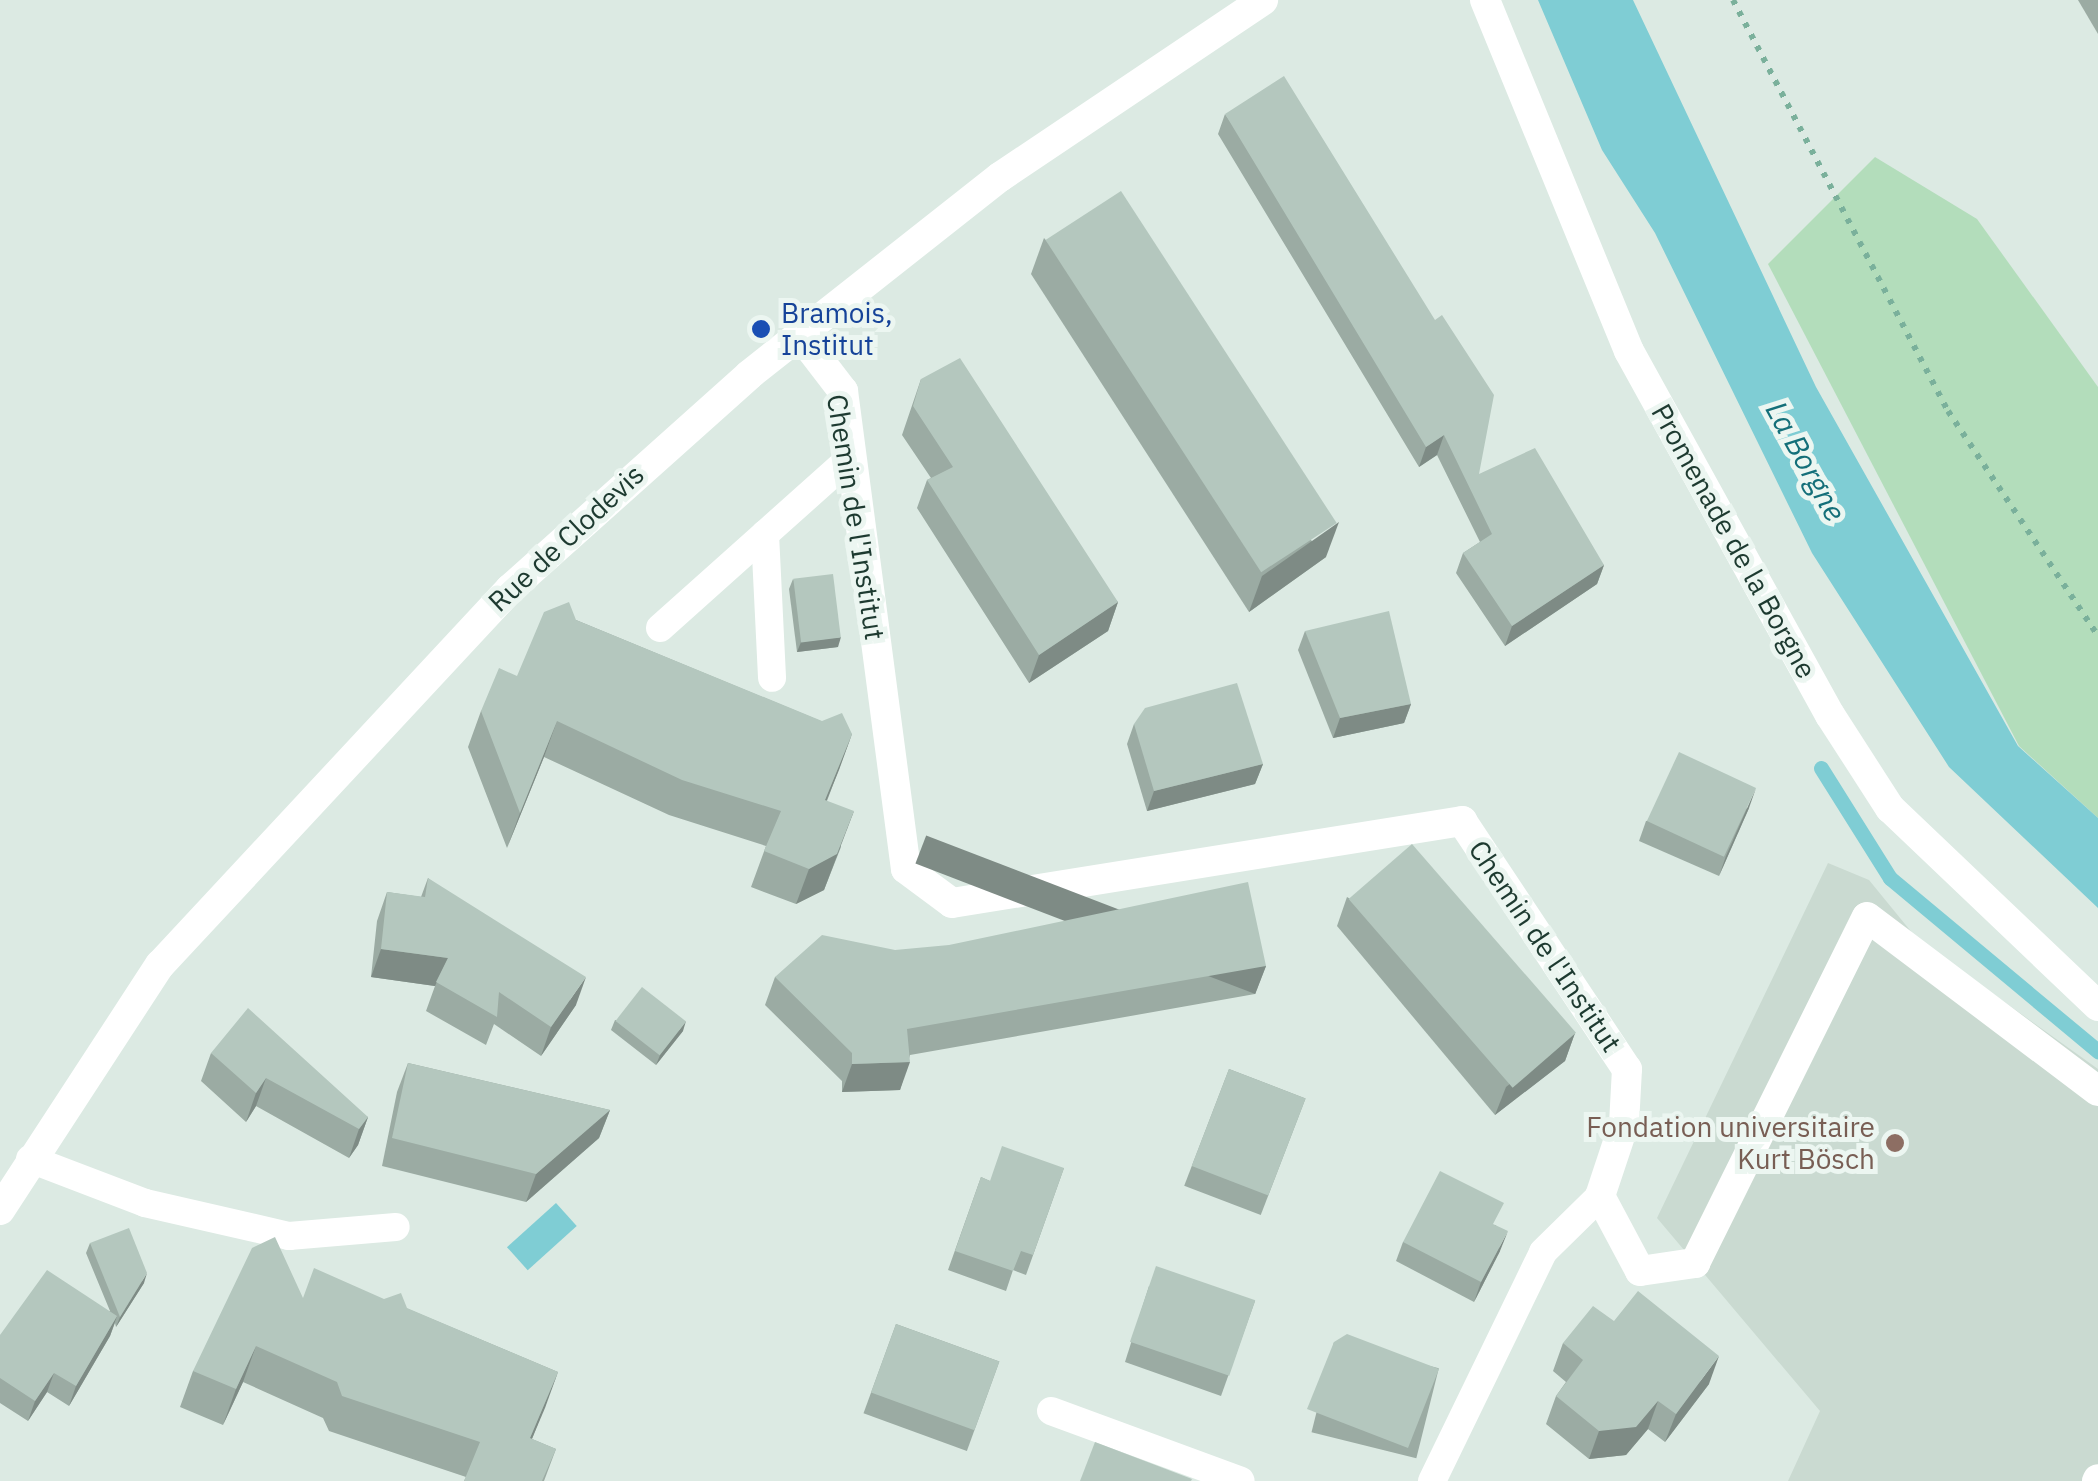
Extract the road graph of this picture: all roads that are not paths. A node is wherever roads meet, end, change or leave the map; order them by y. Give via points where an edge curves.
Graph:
1 (1263, 0) edge
2 (1485, 0) edge
3 (800, 335) junction
4 (851, 457) junction
5 (764, 534) junction
6 (660, 628) dead end
7 (772, 678) dead end
8 (2098, 1006) edge
9 (2098, 1091) edge
10 (30, 1159) junction
11 (1600, 1196) junction
12 (0, 1210) edge
13 (396, 1227) dead end
14 (1052, 1411) dead end
15 (1241, 1481) edge
16 (1432, 1481) edge

1 - 3 street, Rue de Clodevis via 1000,177
2 - 8 street, Promenade de la Borgne via 1629,351 1830,715 1890,808
3 - 4 street, Chemin de l'Institut via 843,392
3 - 10 street, Rue de Clodevis via 618,486 430,673 160,965
4 - 5 lane
4 - 11 street, Chemin de l'Institut via 906,868 952,903 1462,821 1628,1069 1624,1124
5 - 6 lane
5 - 7 lane
9 - 11 street via 1866,917 1695,1263 1640,1271
10 - 12 street, Rue de Clodevis
10 - 13 lane via 145,1204 289,1236
11 - 16 lane via 1543,1252
14 - 15 lane

